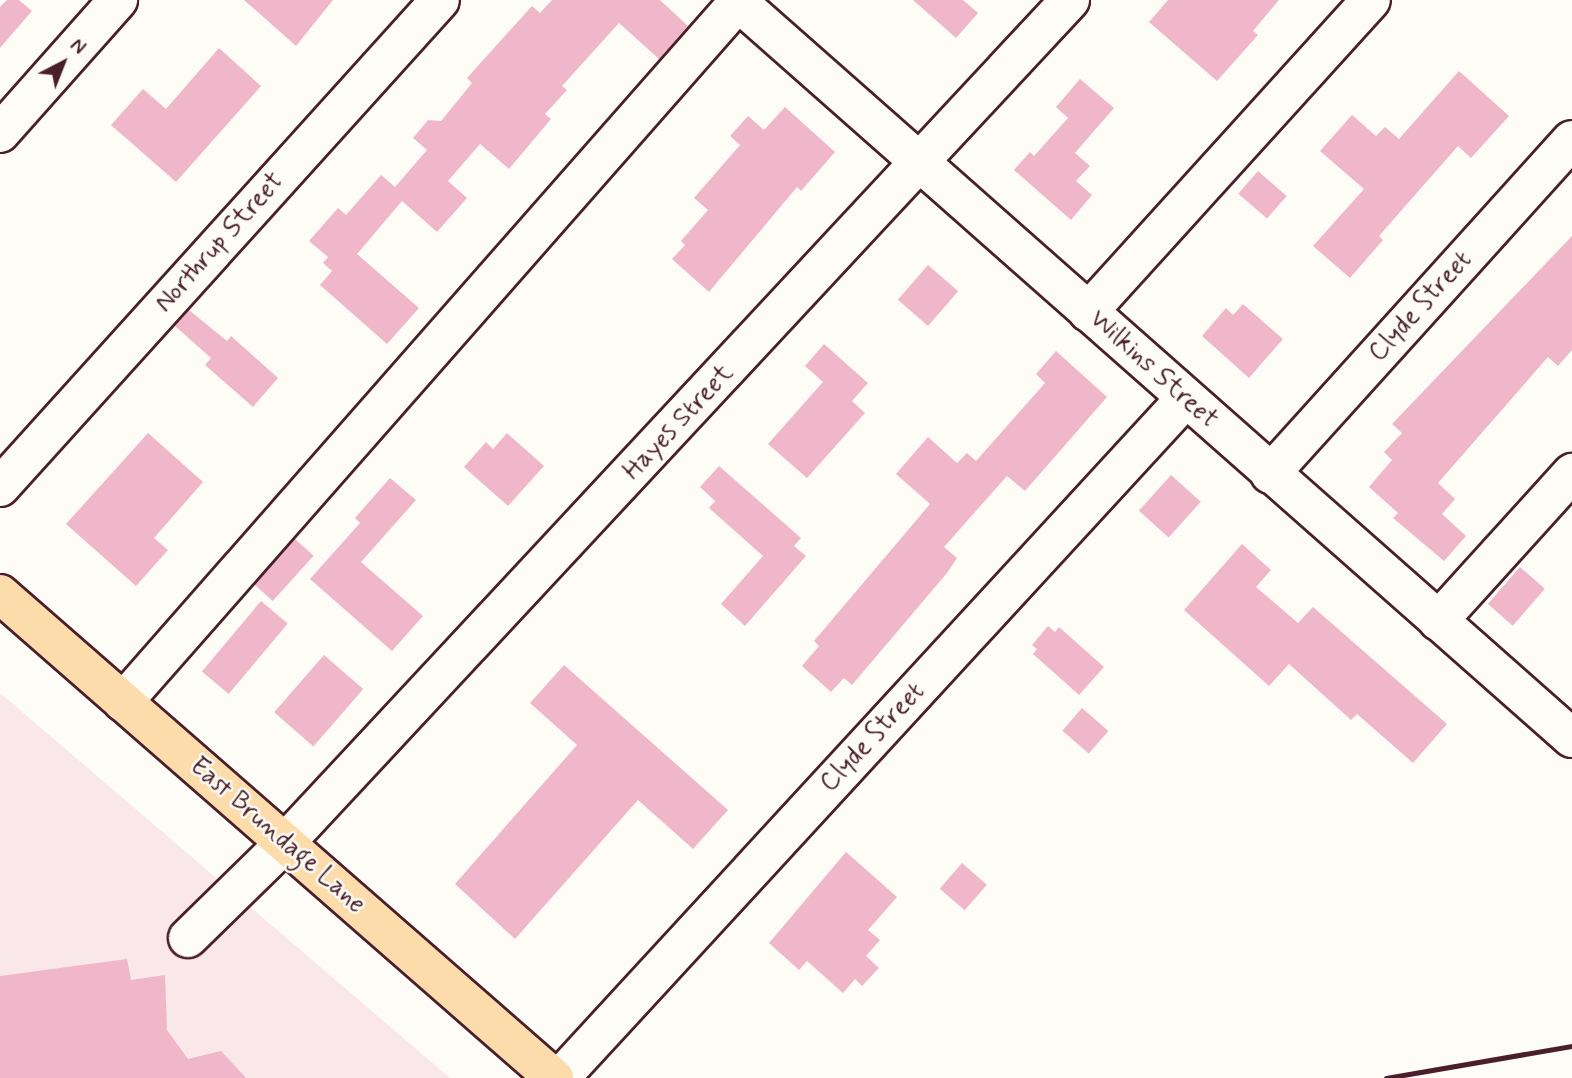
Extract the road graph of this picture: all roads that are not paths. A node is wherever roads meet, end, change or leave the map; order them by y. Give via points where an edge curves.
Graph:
1 (118, 0) edge
2 (440, 0) edge
3 (1070, 0) edge
4 (1371, 0) edge
5 (738, 1) edge
6 (0, 133) edge
7 (1572, 140) edge
8 (921, 164) junction
9 (1088, 312) junction
10 (1186, 398) junction
11 (1572, 473) edge
12 (1270, 474) junction
13 (0, 487) edge
14 (0, 594) edge
15 (1438, 621) junction
16 (123, 702) junction
17 (1572, 738) edge
18 (285, 843) junction
19 (188, 938) dead end
20 (554, 1078) edge
21 (560, 1078) edge

1 - 6 street
2 - 13 street, Northrup Street
3 - 8 street, Hayes Street
4 - 9 street
5 - 8 street, Wilkins Street
5 - 16 street
7 - 12 street, Clyde Street
8 - 9 street, Wilkins Street
8 - 18 street, Hayes Street
9 - 10 street, Wilkins Street
10 - 12 street, Wilkins Street
10 - 21 street, Clyde Street
11 - 15 street
12 - 15 street, Wilkins Street
14 - 16 main road, East Brundage Lane
15 - 17 street, Wilkins Street
16 - 18 main road, East Brundage Lane
18 - 19 street, Hayes Street
18 - 20 main road, East Brundage Lane

